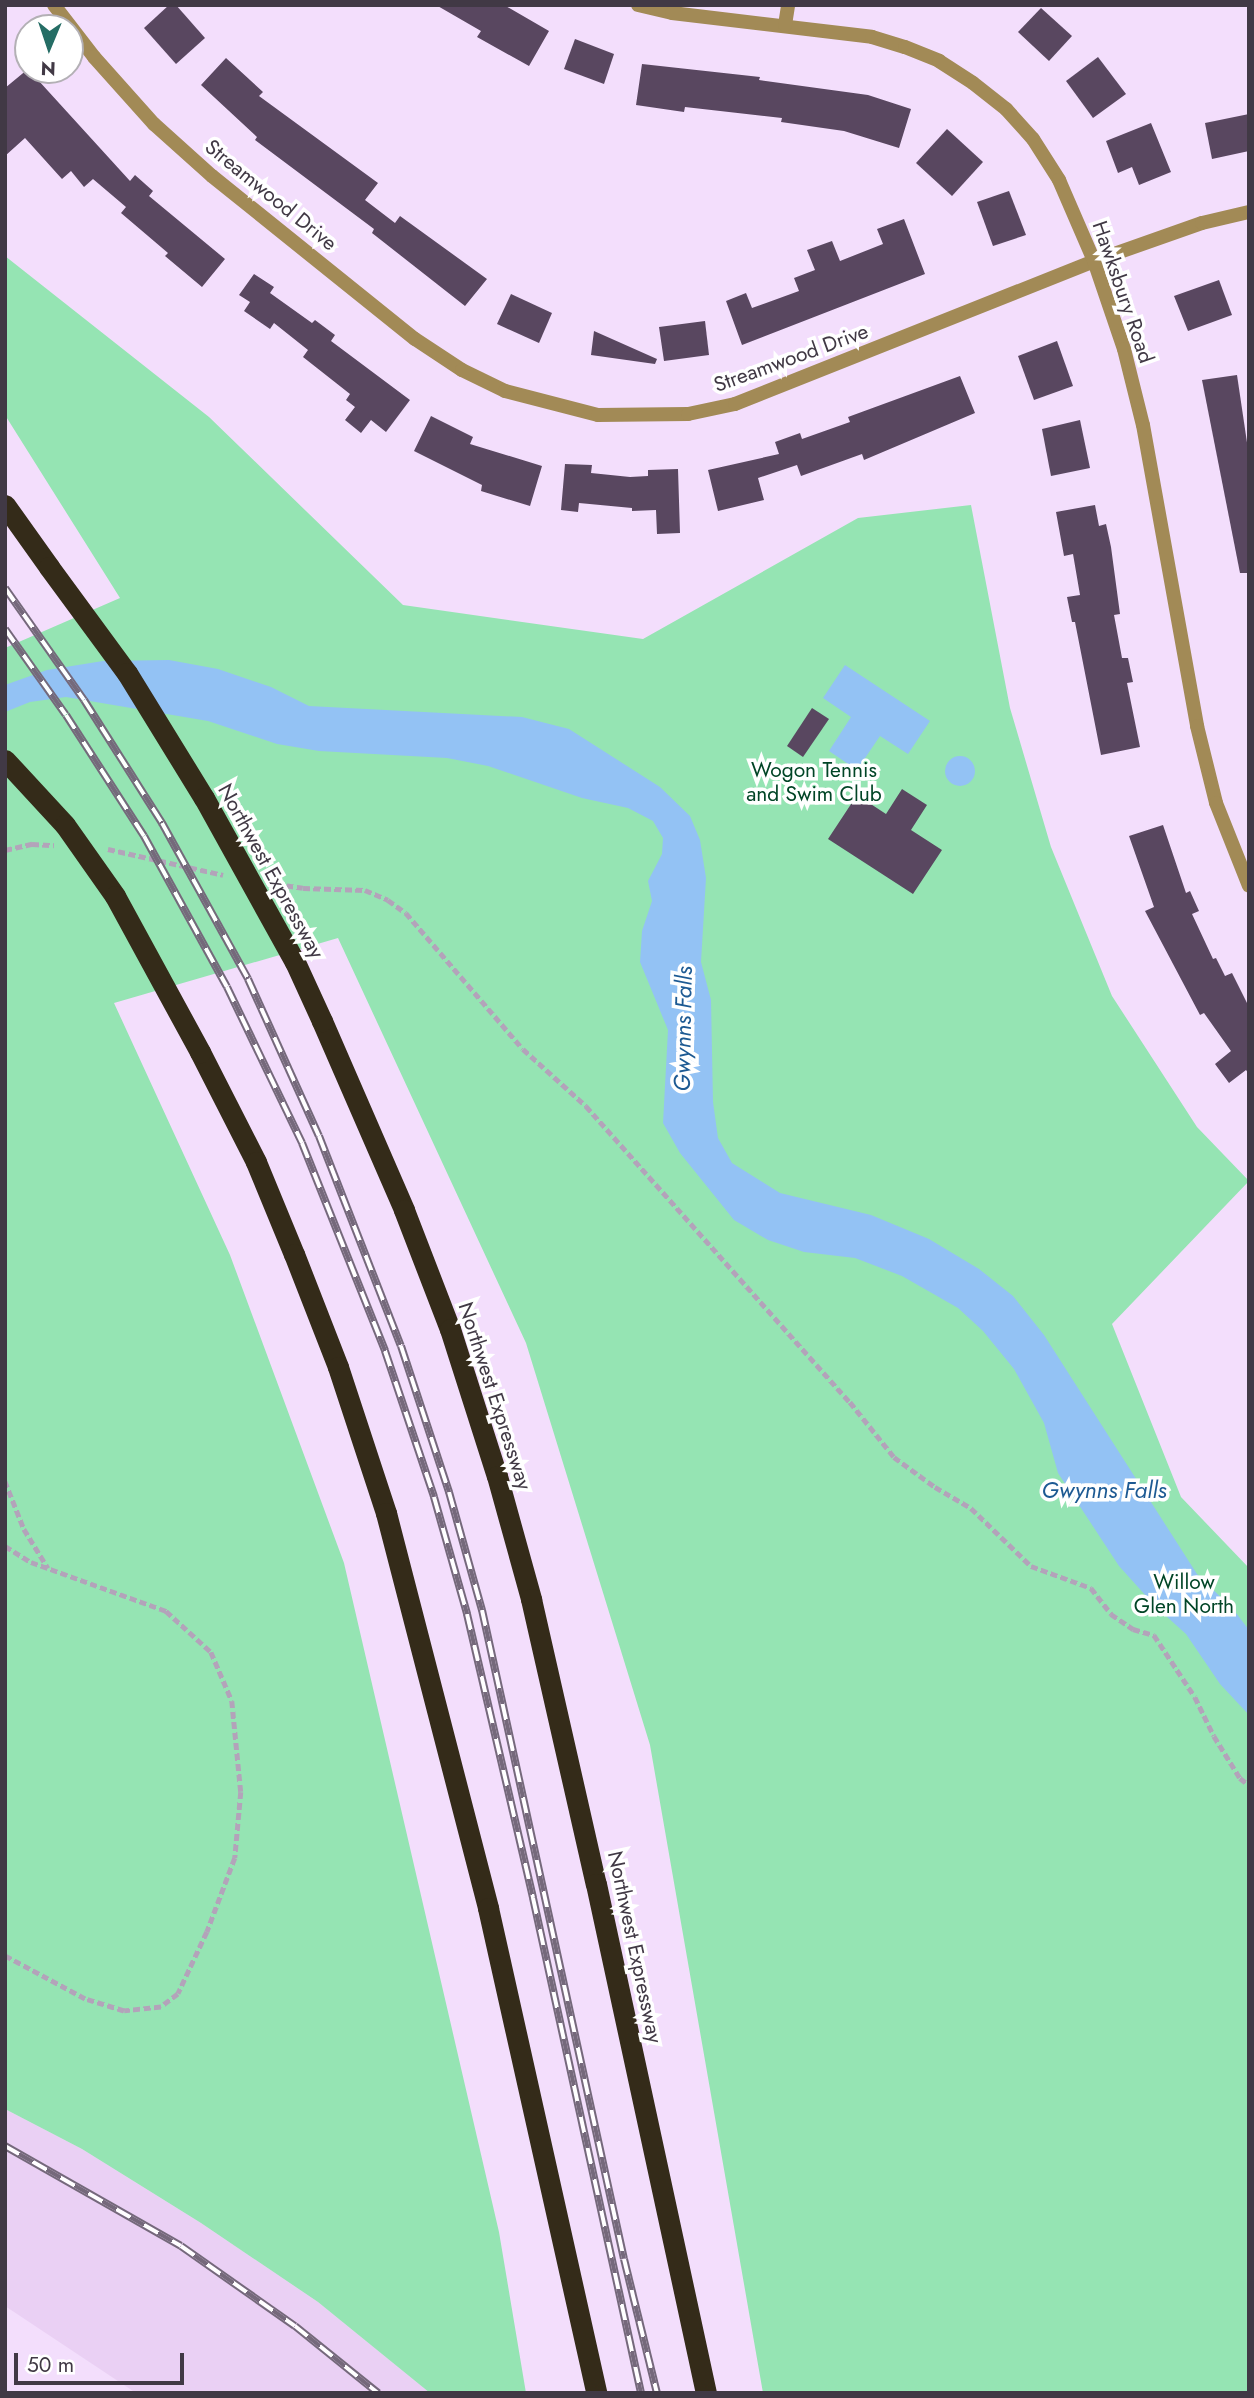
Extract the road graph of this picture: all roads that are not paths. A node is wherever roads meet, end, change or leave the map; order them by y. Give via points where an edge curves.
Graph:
1 (54, 5) edge
2 (638, 5) edge
3 (788, 5) edge
4 (785, 25) junction
5 (1249, 212) edge
6 (1094, 261) junction
7 (5, 505) edge
8 (5, 760) edge
9 (1249, 886) edge
10 (596, 2393) edge
11 (706, 2393) edge

1 - 6 street, Streamwood Drive via 155,124 212,176 415,339 484,380 552,405 598,415 643,416 688,414 735,404
2 - 4 street, Hawksbury Road
3 - 4 street
4 - 6 street, Hawksbury Road via 872,37 905,47 939,61 972,83 1006,109 1033,139 1059,180
5 - 6 street, Streamwood Drive via 1202,223
6 - 9 street, Hawksbury Road via 1124,349 1143,425 1197,726 1216,803
7 - 11 highway, Northwest Expressway, bridge via 127,673 204,798 295,962 404,1210 450,1329 531,1599
8 - 10 highway, bridge via 65,825 115,896 256,1162 338,1367 386,1513 488,1908

